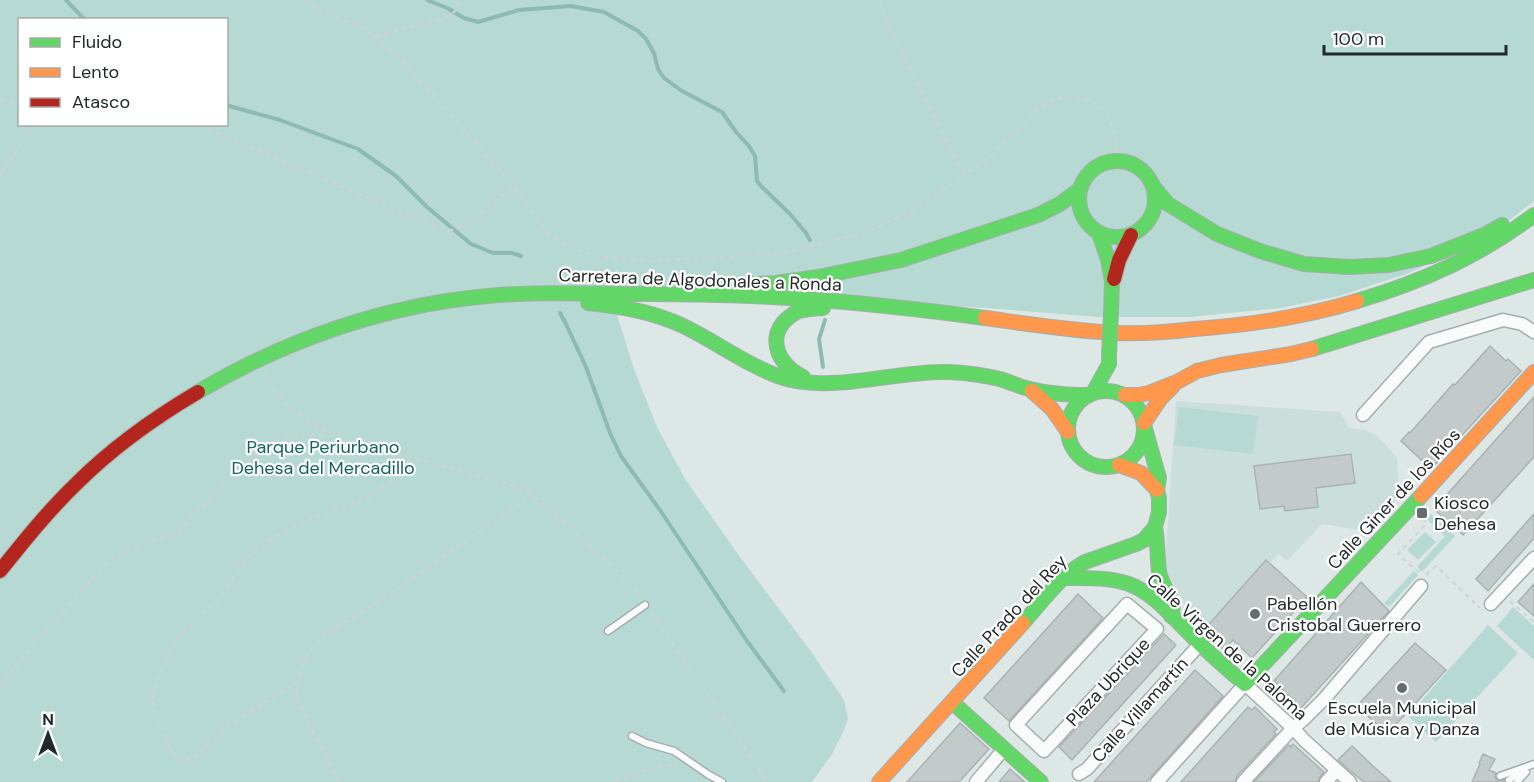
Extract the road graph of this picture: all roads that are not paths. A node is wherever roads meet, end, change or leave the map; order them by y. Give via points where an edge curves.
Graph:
1 (1153, 186) junction
2 (1080, 189) junction
3 (1534, 213) edge
4 (1099, 234) junction
5 (1131, 235) junction
6 (1534, 280) edge
7 (1112, 282) junction
8 (549, 293) junction
9 (665, 294) junction
10 (860, 303) junction
11 (1534, 332) edge
12 (1109, 360) junction
13 (1534, 372) edge
14 (813, 382) junction
15 (1177, 382) junction
16 (1031, 390) junction
17 (1091, 394) junction
18 (1123, 394) junction
19 (1363, 416) dead end
20 (1144, 424) junction
21 (1068, 432) junction
22 (1119, 465) junction
23 (1157, 490) junction
24 (1155, 527) junction
25 (1534, 558) edge
26 (0, 572) edge
27 (1064, 578) junction
28 (1420, 580) road end
29 (645, 604) road end
30 (1491, 604) dead end
31 (1172, 616) junction
32 (608, 631) dead end
33 (1200, 645) junction
34 (1245, 684) junction
35 (952, 702) junction
36 (1016, 725) joint
37 (1293, 728) junction
38 (632, 736) dead end
39 (1004, 749) junction
40 (1533, 764) edge
41 (1336, 771) junction
42 (1079, 774) dead end
43 (1500, 776) dead end
44 (1509, 780) dead end
45 (722, 782) edge
46 (879, 782) edge
47 (975, 782) edge
48 (1041, 782) edge
49 (1157, 782) edge
50 (1243, 782) edge
51 (1326, 782) edge
52 (1350, 782) edge
53 (1517, 782) edge

1 - 2 main road via 1139,168 1116,161 1093,169
1 - 3 main road via 1168,204 1217,234 1304,264 1389,265 1431,256
1 - 5 main road via 1154,210 1141,229
2 - 4 main road via 1081,215
2 - 9 main road via 1059,206 1038,215 901,260 818,277 776,283 703,285
3 - 10 main road, Carretera de Algodonales a Ronda via 1484,249 1434,274 1334,307 1239,325 1148,333 1098,332
4 - 5 main road via 1120,238
4 - 7 main road
5 - 7 main road
6 - 15 main road via 1292,354 1197,371
7 - 12 main road, bridge
8 - 9 main road, Carretera de Algodonales a Ronda
8 - 14 main road via 680,324 770,374
8 - 26 main road, Carretera de Algodonales a Ronda via 469,298 396,310 331,329 259,359 194,394 86,474 39,522
9 - 10 main road, Carretera de Algodonales a Ronda
10 - 14 main road via 796,312 780,327 780,360 796,375
11 - 19 street via 1522,324 1503,320 1429,342
12 - 17 main road
12 - 18 main road
13 - 34 main road, Calle Giner de los Ríos
14 - 16 main road via 843,383 938,372 998,379
15 - 18 main road via 1149,393
15 - 20 main road
16 - 17 main road
16 - 21 main road via 1048,403
17 - 18 main road
17 - 21 main road via 1073,410
18 - 20 main road via 1141,412
20 - 22 main road via 1139,449
20 - 23 main road via 1159,478
21 - 22 main road via 1070,443 1085,461 1096,466
22 - 23 main road via 1137,470
23 - 24 main road via 1159,512
24 - 27 main road, Calle Prado del Rey via 1144,540 1085,562
24 - 31 main road via 1159,573 1174,605
25 - 30 street
27 - 31 main road, Calle Virgen de la Paloma via 1130,585
27 - 35 main road, Calle Prado del Rey
28 - 37 street via 1327,700
29 - 32 lane
31 - 33 main road, Calle Virgen de la Paloma
33 - 34 main road, Calle Virgen de la Paloma
33 - 42 street, Calle Villamartín via 1087,770
34 - 37 street, Calle Virgen de la Paloma
34 - 49 street, Calle Giner de los Ríos
35 - 39 main road
35 - 46 main road, Calle Prado del Rey
36 - 36 street, Plaza Ubrique via 1044,751 1157,629 1127,603
37 - 41 street, Calle Virgen de la Paloma
37 - 50 street
38 - 45 lane via 674,751
39 - 47 street
39 - 48 main road
40 - 43 lane
40 - 44 lane
40 - 53 lane
41 - 51 street
41 - 52 street, Calle Virgen de la Paloma

